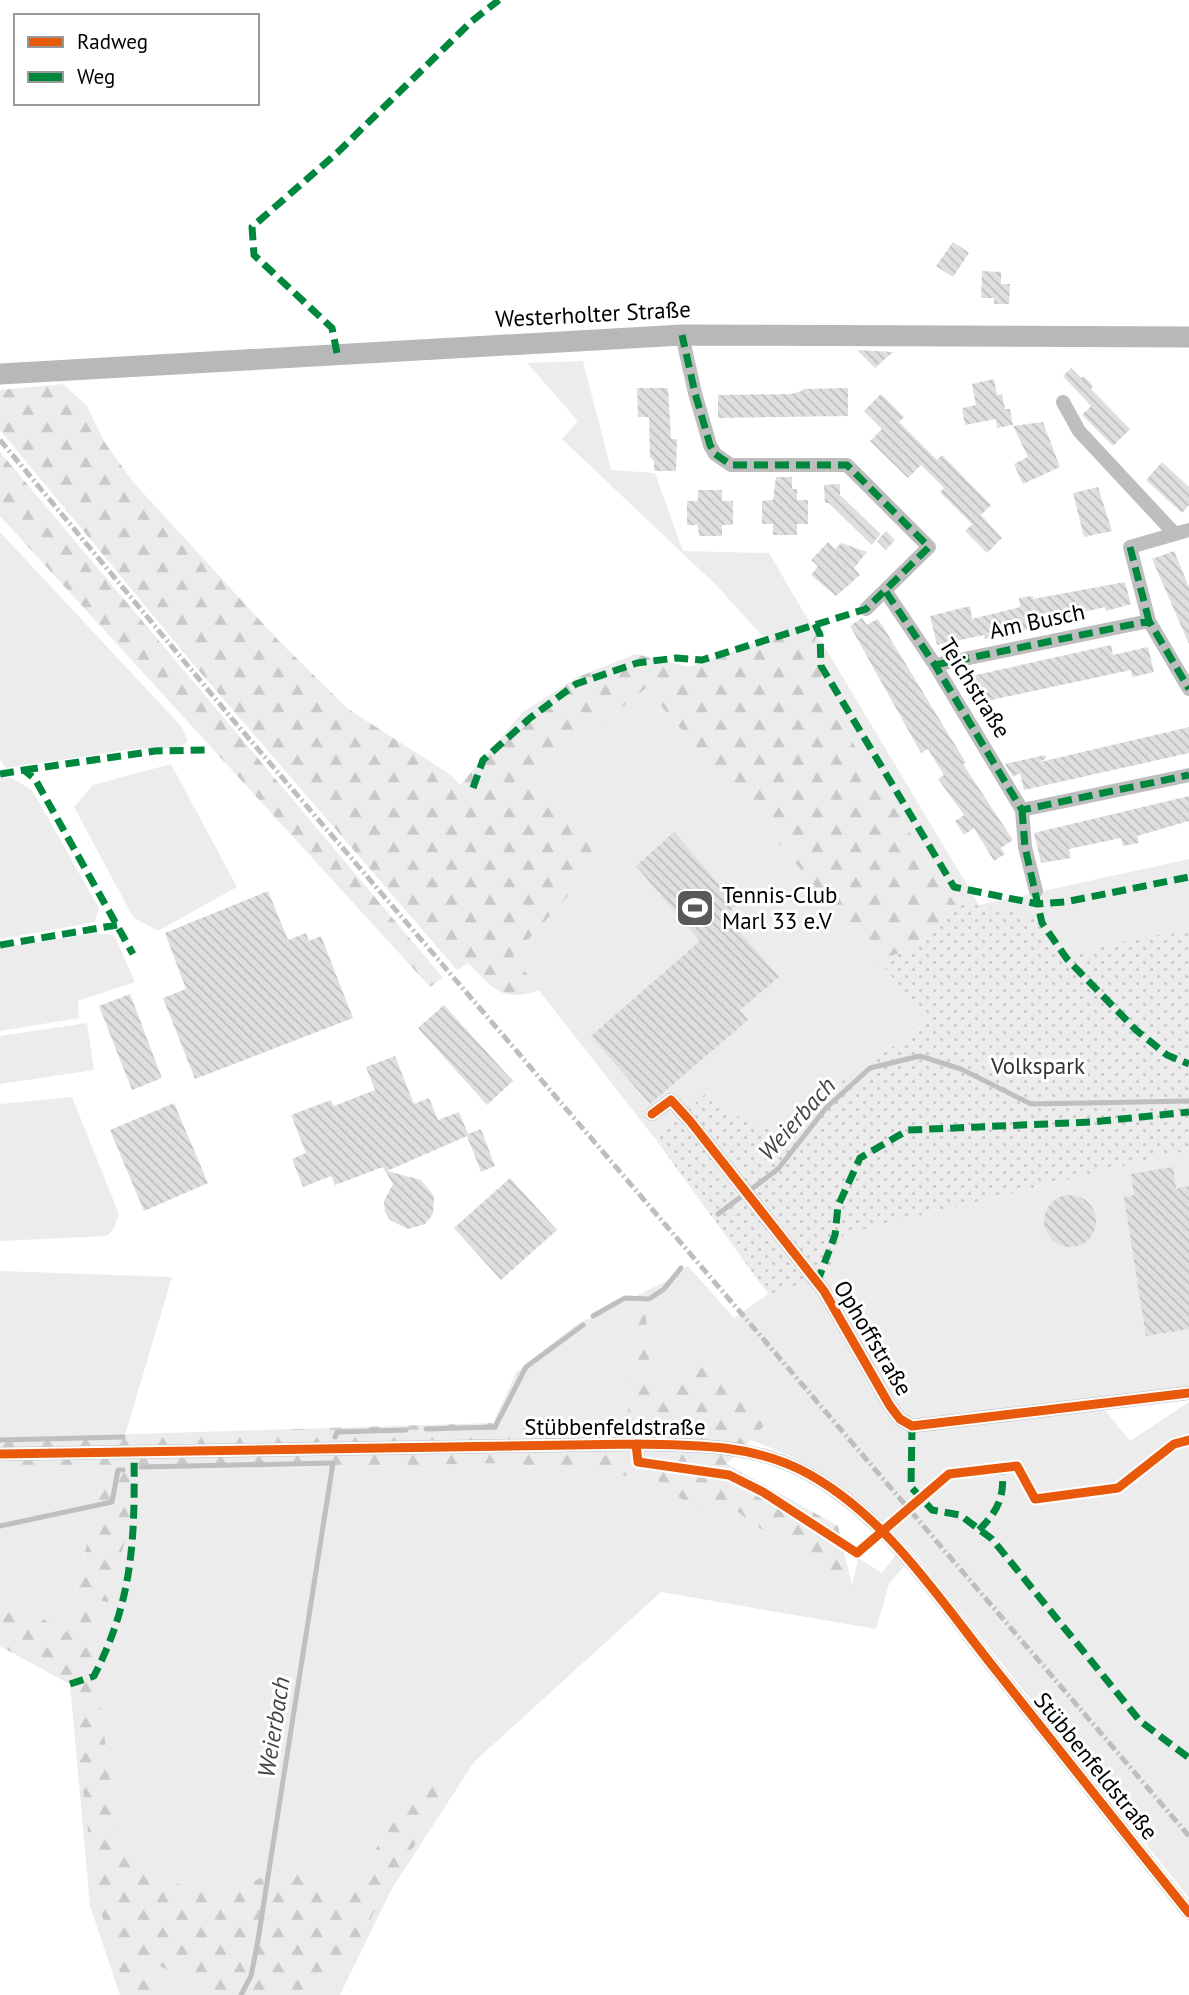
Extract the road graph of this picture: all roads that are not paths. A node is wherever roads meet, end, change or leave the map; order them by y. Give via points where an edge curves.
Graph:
1 (682, 335) junction
2 (1189, 337) edge
3 (10, 373) edge
4 (1063, 402) dead end
5 (1189, 530) edge
6 (1174, 533) junction
7 (886, 592) junction
8 (866, 609) dead end
9 (1149, 621) junction
10 (935, 665) junction
11 (1189, 689) edge
12 (1189, 775) edge
13 (1022, 810) junction
14 (1036, 891) dead end
15 (652, 1114) dead end
16 (1189, 1393) edge
17 (0, 1454) edge
18 (1189, 1913) edge

1 - 2 main road, Westerholter Straße
1 - 3 main road, Westerholter Straße
1 - 7 street via 715,454 731,465 847,465 929,547
4 - 6 street via 1079,431
5 - 6 street
6 - 9 street via 1130,547
7 - 8 street
7 - 10 street, Teichstraße
9 - 10 street, Am Busch
9 - 11 street
10 - 13 street, Teichstraße
12 - 13 street
13 - 14 street, Teichstraße
15 - 16 street, Ophoffstraße via 671,1100 824,1292 890,1406 912,1426
17 - 18 street, Stübbenfeldstraße via 636,1444 739,1450 800,1469 840,1492 900,1550

